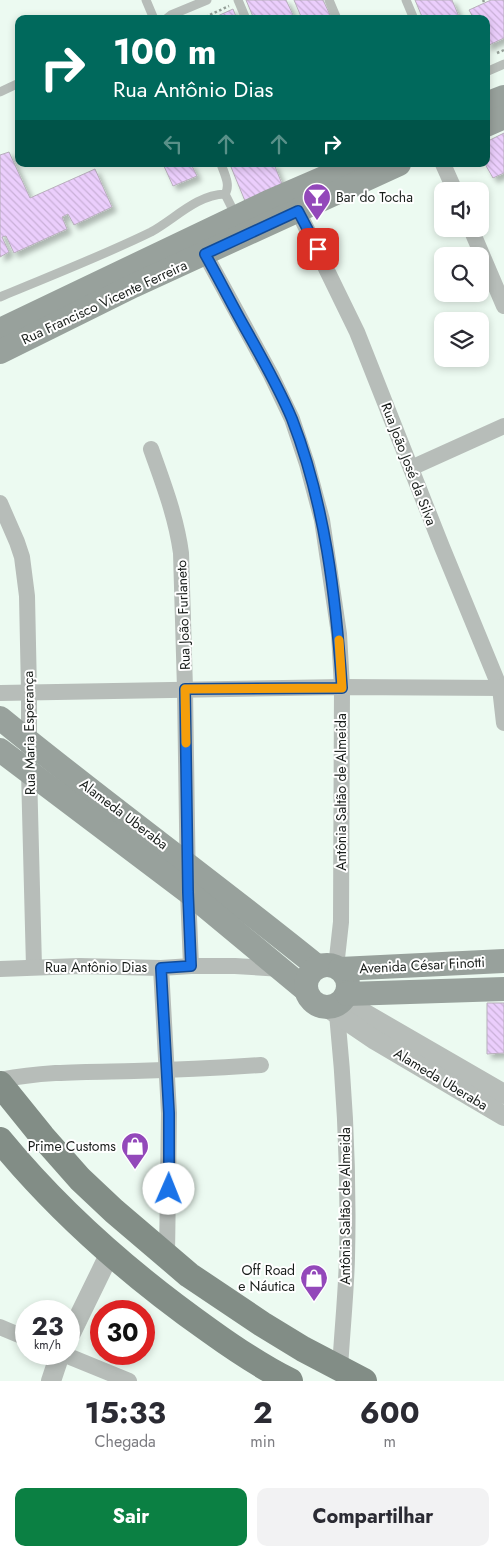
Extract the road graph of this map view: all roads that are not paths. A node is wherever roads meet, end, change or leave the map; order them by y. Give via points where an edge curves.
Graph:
1 (146, 0) edge
2 (207, 0) edge
3 (329, 0) edge
4 (406, 0) edge
5 (237, 2) edge
6 (152, 15) edge
7 (171, 15) edge
8 (244, 15) edge
9 (335, 15) edge
10 (412, 15) edge
11 (504, 64) edge
12 (490, 70) edge
13 (15, 85) edge
14 (0, 92) edge
15 (504, 97) edge
16 (490, 102) edge
17 (504, 117) edge
18 (490, 123) edge
19 (222, 167) edge
20 (349, 167) edge
21 (393, 167) edge
22 (444, 167) edge
23 (451, 182) edge
24 (225, 194) junction
25 (298, 211) junction
26 (237, 218) junction
27 (474, 237) edge
28 (205, 254) junction
29 (0, 298) edge
30 (504, 306) edge
31 (45, 319) junction
32 (0, 330) edge
33 (0, 352) edge
34 (504, 426) edge
35 (151, 449) dead end
36 (411, 468) junction
37 (0, 503) edge
38 (342, 688) junction
39 (502, 688) edge
40 (185, 689) junction
41 (29, 692) junction
42 (0, 693) edge
43 (0, 718) edge
44 (504, 723) edge
45 (28, 741) junction
46 (0, 750) edge
47 (28, 772) junction
48 (187, 862) junction
49 (188, 892) junction
50 (504, 961) edge
51 (191, 966) junction
52 (34, 967) junction
53 (161, 968) junction
54 (331, 968) junction
55 (0, 969) edge
56 (282, 969) junction
57 (504, 989) edge
58 (306, 990) junction
59 (339, 1004) junction
60 (261, 1066) dead end
61 (166, 1070) junction
62 (0, 1082) edge
63 (504, 1094) edge
64 (504, 1116) edge
65 (0, 1140) edge
66 (110, 1252) junction
67 (167, 1255) junction
68 (80, 1314) edge
69 (0, 1327) edge
70 (15, 1333) edge
71 (80, 1361) edge
72 (58, 1365) edge
73 (340, 1369) junction
74 (281, 1379) edge
75 (52, 1381) edge
76 (129, 1381) edge
77 (364, 1381) edge

1 - 6 lane
2 - 7 lane
3 - 9 lane
4 - 10 lane
5 - 8 lane
11 - 12 lane
13 - 14 lane
15 - 16 main road
17 - 18 main road
19 - 24 lane via 228,190
20 - 26 main road, Rua Francisco Vicente Ferreira
21 - 25 main road, Rua Francisco Vicente Ferreira
22 - 23 street
24 - 26 lane
24 - 29 lane via 202,199 153,231
25 - 28 main road, Rua Francisco Vicente Ferreira
25 - 36 street, Rua João José da Silva via 357,332
26 - 31 main road, Rua Francisco Vicente Ferreira
27 - 30 street
28 - 31 main road, Rua Francisco Vicente Ferreira via 133,286
28 - 38 street, Antônia Saltão de Almeida via 271,375 292,419 307,464 322,520 339,634
31 - 32 main road, Rua Francisco Vicente Ferreira
31 - 33 main road, Rua Francisco Vicente Ferreira
34 - 36 street
35 - 40 street, Rua João Furlaneto via 178,531
36 - 39 street, Rua João José da Silva
37 - 41 street, Rua Maria Esperança via 22,557 27,596
38 - 39 street
38 - 40 street
38 - 54 street, Antônia Saltão de Almeida via 341,922
39 - 44 street, Rua João José da Silva
40 - 41 street
40 - 48 street, Rua João Furlaneto
41 - 42 street
41 - 45 street, Rua Maria Esperança
43 - 45 main road, Alameda Uberaba
45 - 47 street, Rua Maria Esperança
45 - 48 main road, Alameda Uberaba
46 - 47 main road, Alameda Uberaba
47 - 49 main road, Alameda Uberaba
47 - 52 street, Rua Maria Esperança
48 - 49 street, Rua João Furlaneto
48 - 54 main road, Alameda Uberaba
49 - 51 street, Rua João Furlaneto
49 - 56 main road, Alameda Uberaba
50 - 54 main road, Avenida César Finotti
51 - 53 street, Rua Antônio Dias
51 - 56 street, Rua Antônio Dias
52 - 53 street, Rua Antônio Dias
52 - 55 street, Rua Antônio Dias
53 - 61 street
54 - 58 main road via 309,974
54 - 59 main road via 345,974 348,980
56 - 58 main road, Alameda Uberaba
57 - 59 main road, Avenida César Finotti
58 - 59 main road, Alameda Uberaba via 314,1003 323,1007
59 - 63 street, Alameda Uberaba
59 - 64 street, Alameda Uberaba via 375,1040
59 - 73 street, Antônia Saltão de Almeida via 347,1258
60 - 61 street
61 - 62 street via 52,1072
61 - 67 street via 169,1123
62 - 67 main road via 80,1179
65 - 66 main road via 35,1181
66 - 68 street
66 - 74 main road via 170,1303
67 - 73 main road via 189,1275 262,1324
69 - 70 street
71 - 76 street
72 - 75 street
73 - 77 main road

